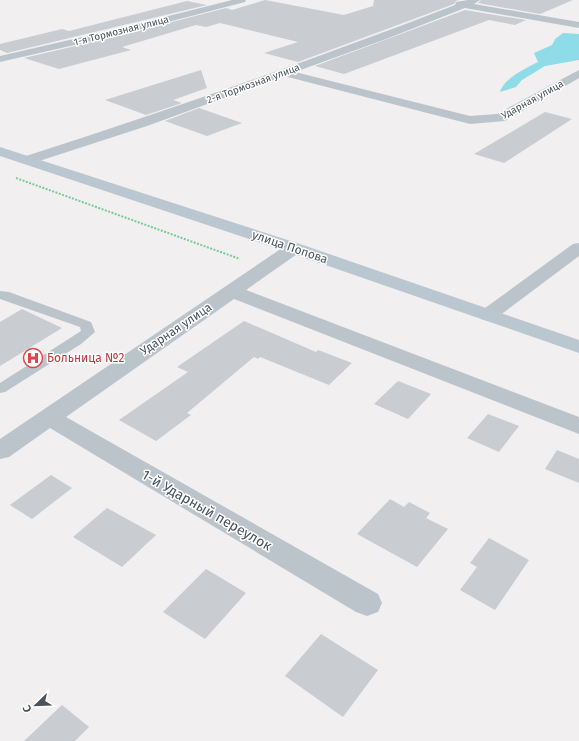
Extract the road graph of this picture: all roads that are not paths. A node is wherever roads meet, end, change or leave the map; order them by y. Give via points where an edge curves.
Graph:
1 (242, 0) edge
2 (476, 0) edge
3 (443, 1) dead end
4 (464, 4) junction
5 (579, 25) edge
6 (0, 59) edge
7 (282, 72) junction
8 (579, 73) edge
9 (0, 150) edge
10 (28, 160) junction
11 (294, 248) junction
12 (579, 248) edge
13 (231, 291) junction
14 (0, 295) edge
15 (488, 315) junction
16 (579, 347) edge
17 (0, 389) edge
18 (48, 417) junction
19 (579, 426) edge
20 (0, 451) edge
21 (367, 603) dead end

1 - 6 street, 1-я Тормозная улица
2 - 4 street, 2-я Тормозная улица
3 - 4 street
4 - 5 street
4 - 7 street, 2-я Тормозная улица via 382,37
7 - 8 street, Ударная улица via 470,120 500,118
7 - 10 street, 2-я Тормозная улица via 142,123
9 - 10 street, улица Попова
10 - 11 street, улица Попова
11 - 13 street, Ударная улица
11 - 15 street, улица Попова
12 - 15 street
13 - 18 street, Ударная улица
13 - 19 street
14 - 17 lane via 86,325 88,332
15 - 16 street, улица Попова
18 - 20 street, Ударная улица
18 - 21 street, 1-й Ударный переулок

